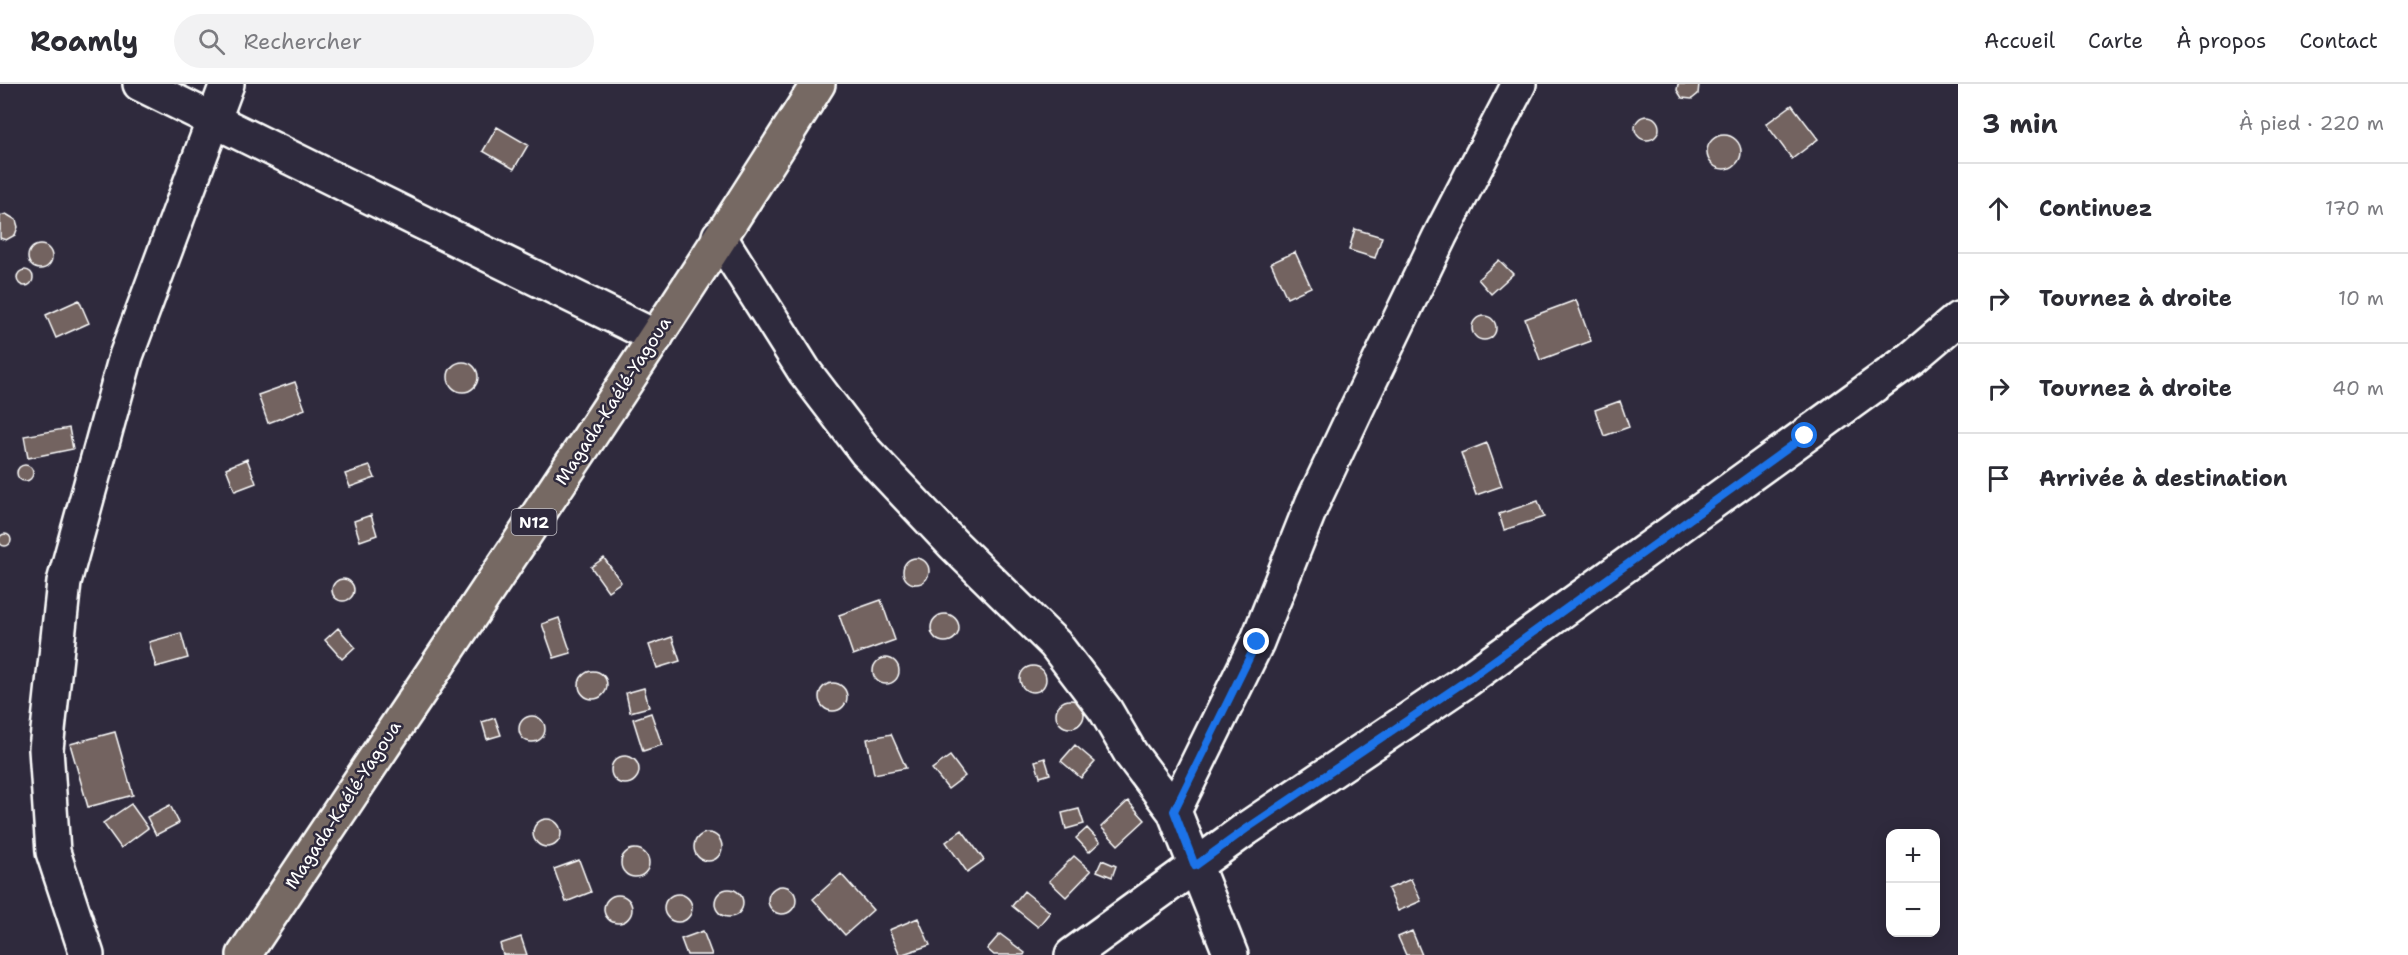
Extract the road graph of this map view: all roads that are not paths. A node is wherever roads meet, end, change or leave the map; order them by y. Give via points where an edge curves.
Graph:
1 (140, 84) edge
2 (227, 84) edge
3 (818, 84) edge
4 (1519, 84) edge
5 (213, 118) junction
6 (719, 236) junction
7 (1958, 319) edge
8 (656, 337) junction
9 (1174, 811) junction
10 (1195, 866) junction
11 (87, 955) edge
12 (244, 955) edge
13 (1072, 955) edge
14 (1231, 955) edge

1 - 5 street
2 - 5 street
3 - 6 highway, Magada-Kaélé-Yagoua / N12
4 - 9 street via 1362,397 1312,504 1257,642
5 - 8 street
5 - 11 street via 126,356 64,582 46,749 53,852
6 - 8 highway, Magada-Kaélé-Yagoua / N12
6 - 9 street via 805,372 866,452 1055,644
7 - 10 street via 1912,358 1467,680
8 - 12 highway, Magada-Kaélé-Yagoua / N12
9 - 10 street
10 - 13 street
10 - 14 street

